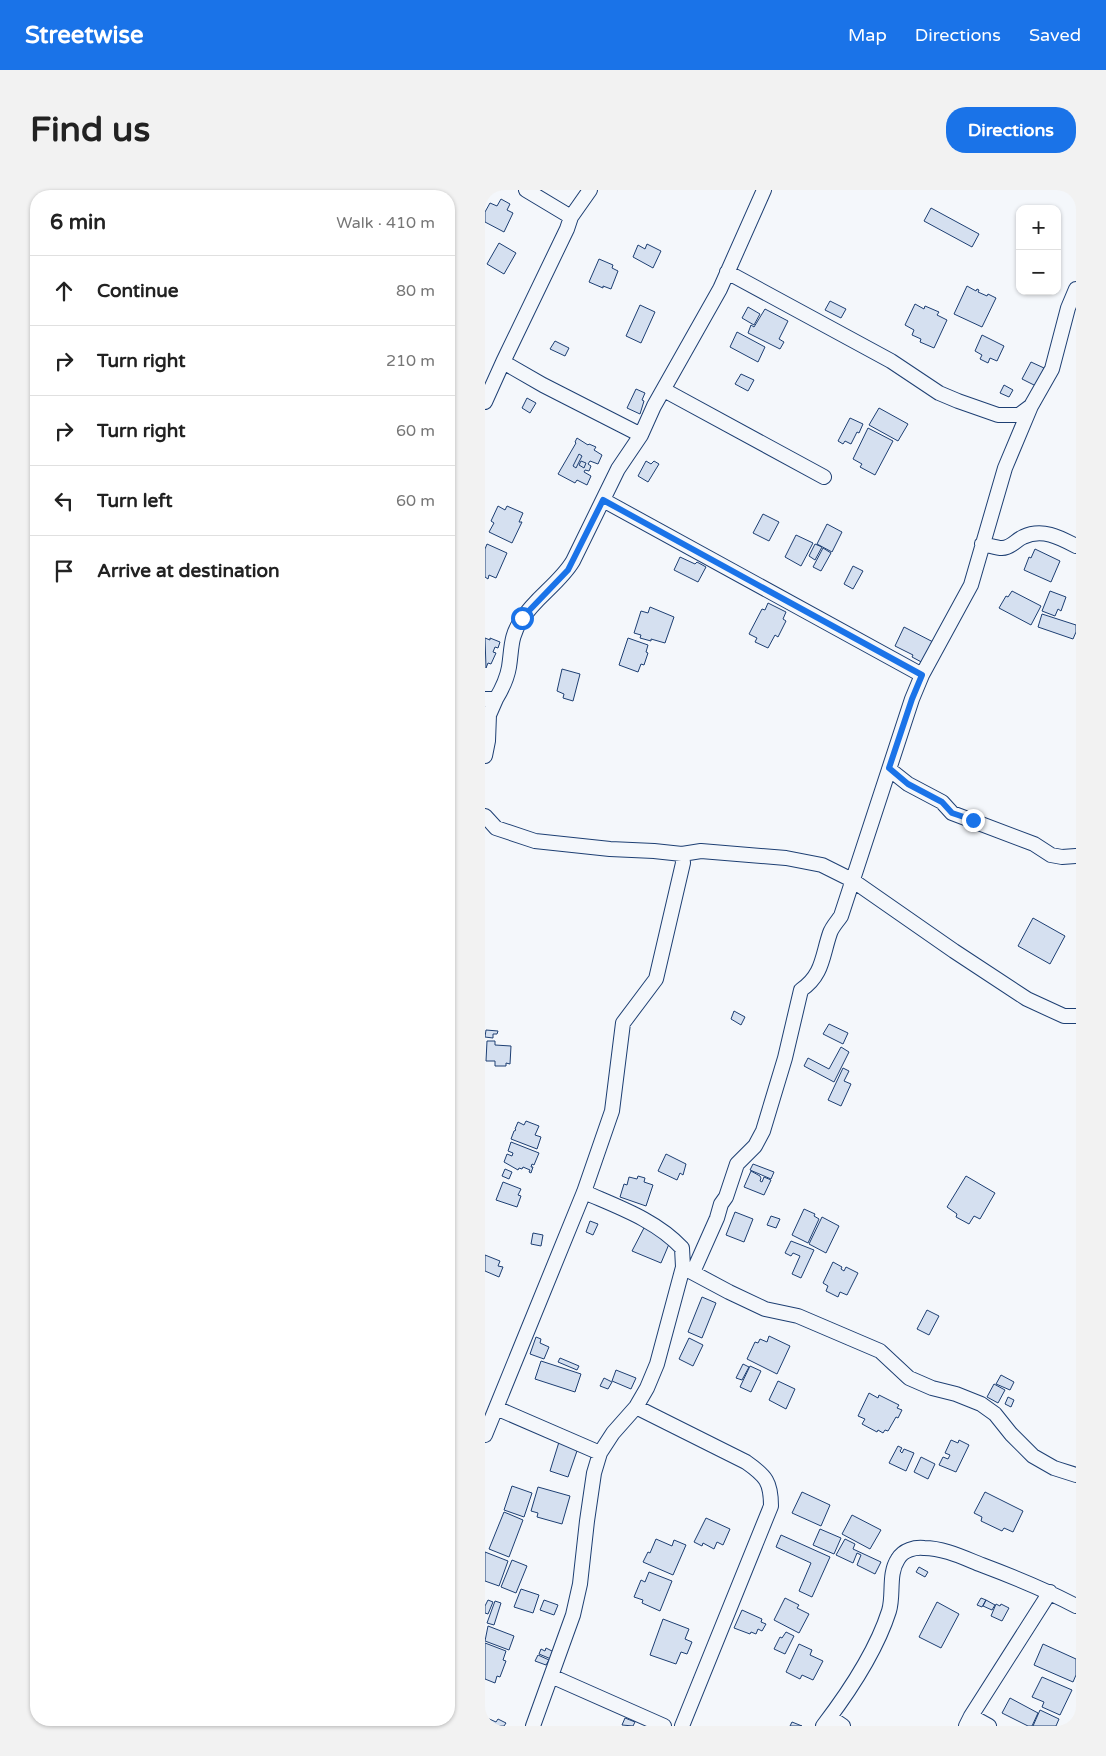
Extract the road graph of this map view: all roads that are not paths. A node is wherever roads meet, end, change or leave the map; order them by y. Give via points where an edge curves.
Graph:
1 (526, 190) edge
2 (590, 190) edge
3 (764, 190) edge
4 (571, 217) junction
5 (727, 272) junction
6 (1076, 289) edge
7 (503, 362) junction
8 (664, 390) junction
9 (485, 402) edge
10 (1031, 406) junction
11 (641, 435) junction
12 (825, 476) dead end
13 (603, 500) junction
14 (982, 544) junction
15 (1076, 546) edge
16 (922, 675) junction
17 (491, 699) edge
18 (485, 756) edge
19 (889, 768) junction
20 (485, 816) edge
21 (682, 854) junction
22 (1076, 856) edge
23 (852, 880) junction
24 (1076, 1016) edge
25 (584, 1192) junction
26 (688, 1270) junction
27 (636, 1407) junction
28 (496, 1408) junction
29 (485, 1436) edge
30 (600, 1454) junction
31 (1076, 1475) edge
32 (1050, 1592) junction
33 (1076, 1606) edge
34 (551, 1676) junction
35 (968, 1721) edge
36 (826, 1722) edge
37 (533, 1726) edge
38 (664, 1726) edge
39 (682, 1726) edge
40 (843, 1726) edge
41 (989, 1726) edge

1 - 4 street
2 - 4 street
3 - 5 street
4 - 7 street
5 - 8 street
5 - 10 street via 891,360 939,393 998,415 1019,414
6 - 10 street via 1052,369
7 - 9 street
7 - 11 street
8 - 11 street
8 - 12 street
10 - 14 street via 1005,468
11 - 13 street via 618,469
13 - 16 street
13 - 17 street via 568,570 522,618 511,639 504,685
14 - 15 street via 1004,548 1022,537 1041,533 1053,534
14 - 16 street via 971,585
16 - 19 street
17 - 18 street
19 - 22 street via 908,784 942,802 952,813 1051,854
19 - 23 street
20 - 21 street via 496,828 535,842
21 - 23 street via 701,851 786,858 821,865
21 - 25 street via 683,862 656,978 623,1024 612,1111
23 - 24 street via 1027,999 1064,1016
23 - 26 street via 841,916 831,931 820,969 801,990 763,1131 755,1146 737,1164 717,1218
25 - 26 street via 670,1234 682,1248
25 - 28 street
26 - 27 street via 657,1364
26 - 31 street via 765,1309 798,1316 880,1351 909,1378 981,1404 995,1414 1033,1456
27 - 30 street
27 - 39 street via 746,1462 768,1480 771,1491 771,1506
28 - 29 street
28 - 30 street
30 - 34 street via 594,1473 580,1584 573,1615
32 - 33 street
32 - 35 street
32 - 36 street via 951,1553 908,1549 898,1558 889,1610 878,1636 863,1667
34 - 37 street
34 - 38 street
35 - 41 street
36 - 40 street

